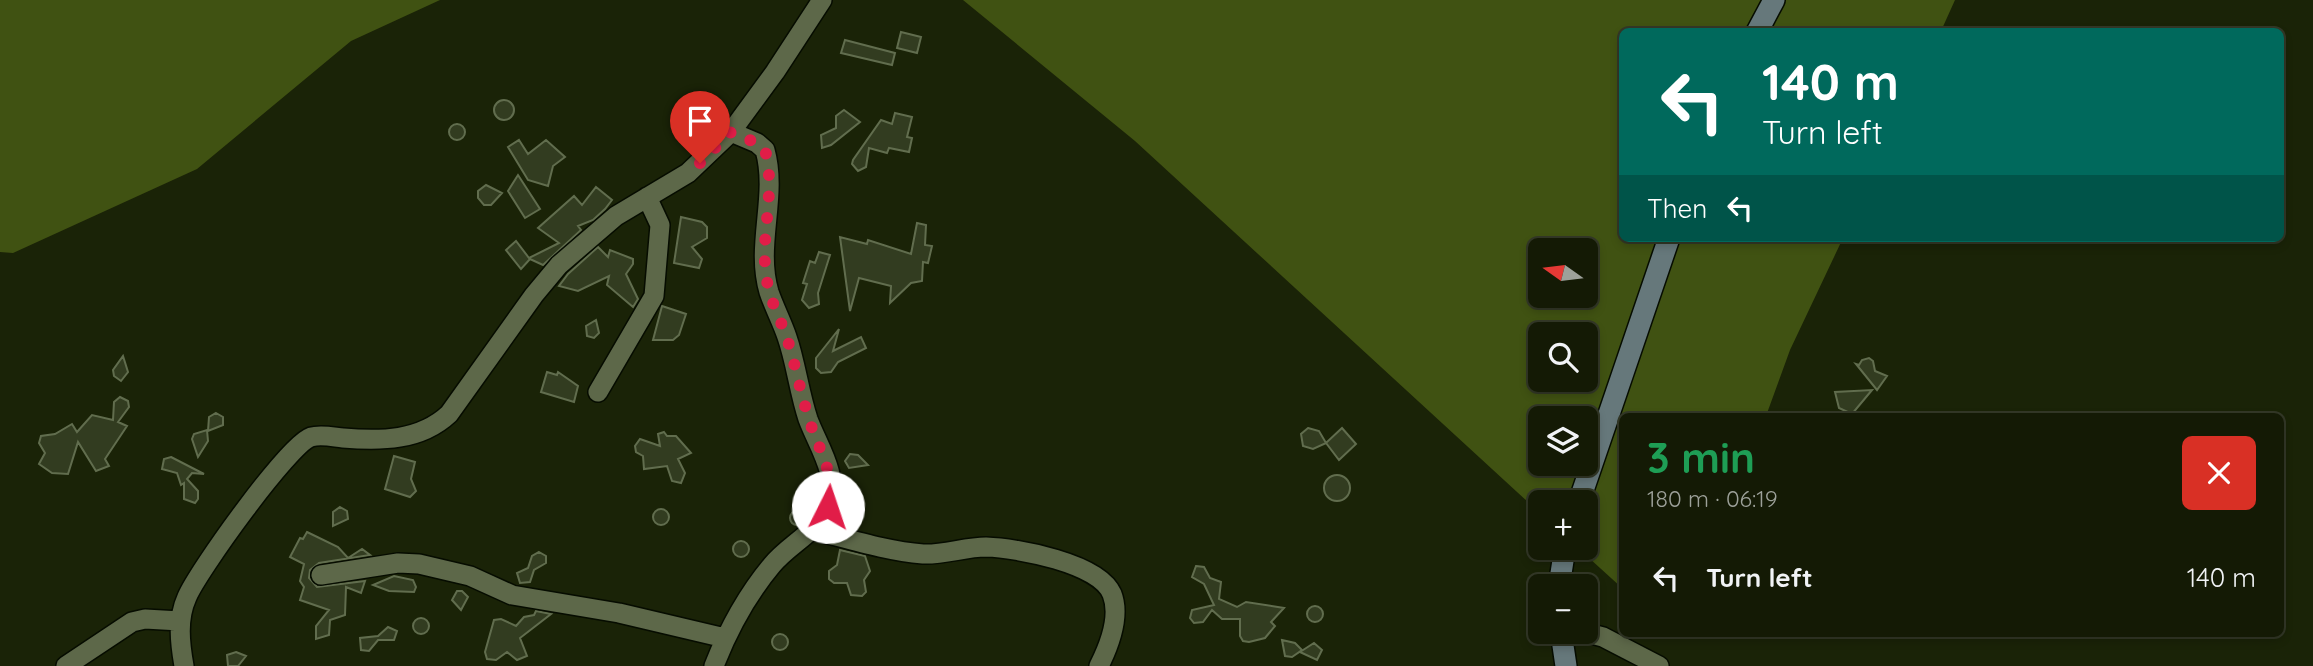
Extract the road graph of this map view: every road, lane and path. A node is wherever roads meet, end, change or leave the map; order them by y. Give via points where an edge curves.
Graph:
1 (822, 0) edge
2 (1774, 0) edge
3 (1759, 28) edge
4 (731, 132) junction
5 (648, 197) junction
6 (1668, 242) edge
7 (598, 392) dead end
8 (1583, 490) edge
9 (813, 530) junction
10 (321, 575) dead end
11 (180, 621) junction
12 (1598, 636) edge
13 (725, 638) junction
14 (1563, 644) edge
15 (66, 666) edge
16 (184, 666) edge
17 (713, 666) edge
18 (1099, 666) edge
19 (1566, 666) edge
20 (1660, 666) edge

1 - 4 street
2 - 3 street
4 - 5 street via 688,173
4 - 9 street via 757,143 769,162 764,272 808,418 830,473 828,507
5 - 7 street via 660,225 654,296
5 - 11 street via 616,216 559,265 435,427 384,439 323,436 304,441 215,547 187,598
6 - 8 street
9 - 13 street via 773,564
9 - 18 street via 925,554 1015,548 1054,558 1098,579 1111,592 1113,631
10 - 13 street via 419,564 470,576 512,595 619,613
11 - 15 street via 132,622
11 - 16 street
12 - 20 street
13 - 17 street
14 - 19 street

